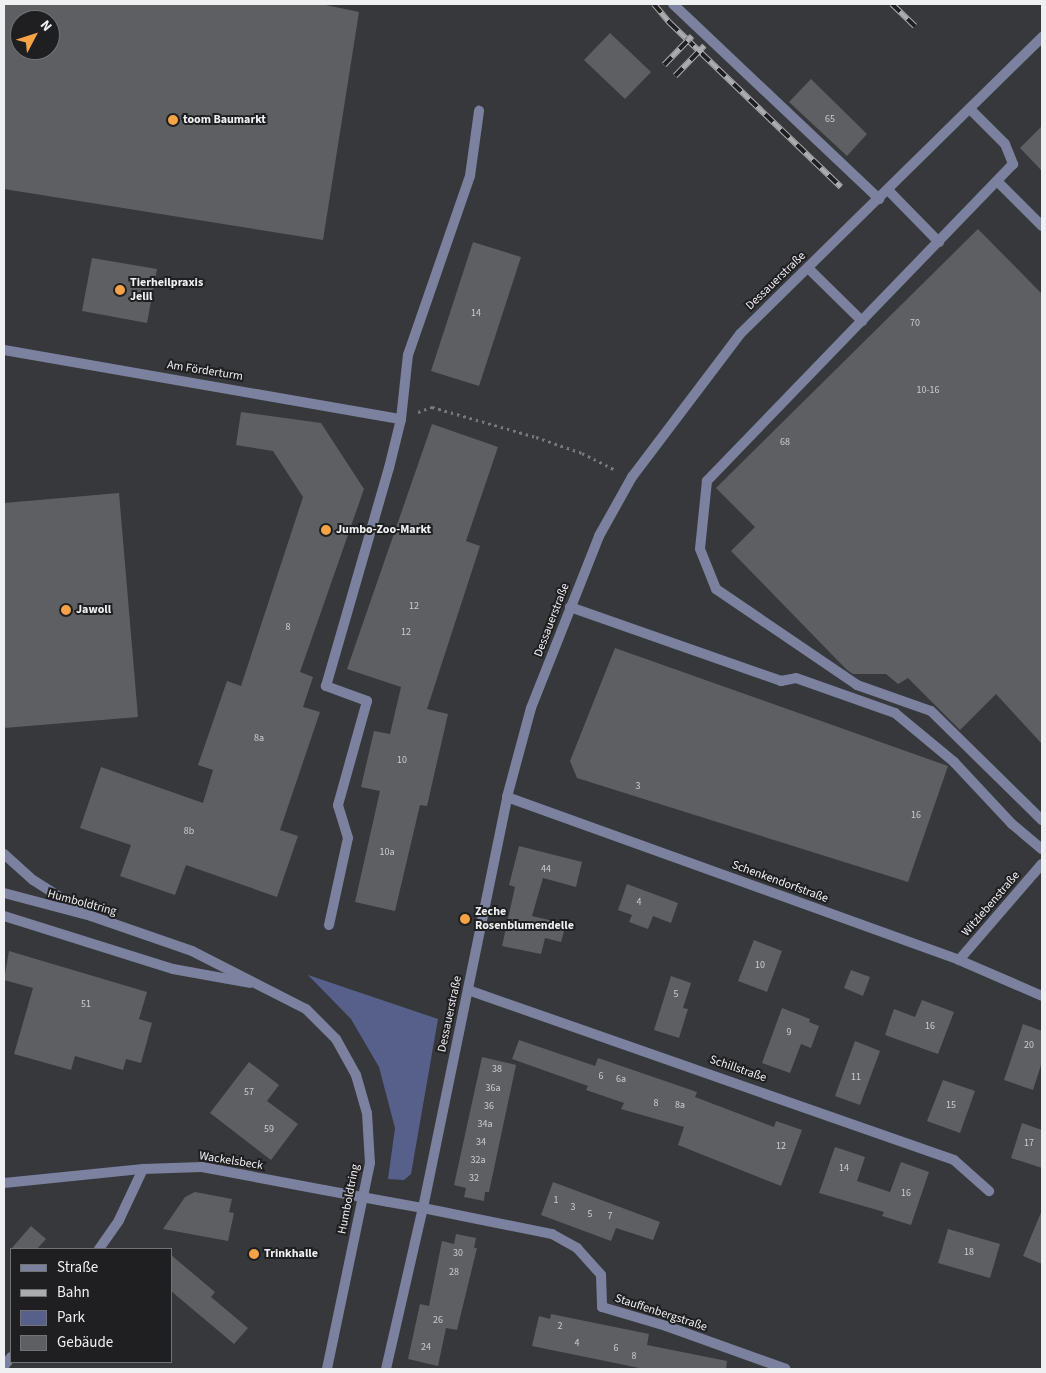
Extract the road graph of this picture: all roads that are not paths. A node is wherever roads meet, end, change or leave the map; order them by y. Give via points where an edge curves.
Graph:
1 (673, 4) edge
2 (1042, 37) edge
3 (970, 109) junction
4 (479, 111) dead end
5 (997, 181) junction
6 (888, 190) junction
7 (879, 199) junction
8 (1042, 226) edge
9 (939, 242) junction
10 (808, 268) junction
11 (862, 320) junction
12 (4, 350) edge
13 (401, 418) junction
14 (570, 607) junction
15 (507, 797) junction
16 (1042, 820) edge
17 (1042, 848) edge
18 (4, 854) edge
19 (1042, 864) edge
20 (4, 892) edge
21 (4, 916) edge
22 (91, 916) junction
23 (4, 923) edge
24 (23, 924) junction
25 (329, 925) dead end
26 (959, 960) junction
27 (263, 986) junction
28 (468, 990) junction
29 (1042, 996) edge
30 (142, 1169) junction
31 (4, 1183) edge
32 (989, 1191) dead end
33 (423, 1208) junction
34 (100, 1248) edge
35 (327, 1369) edge
36 (386, 1369) edge
37 (786, 1369) edge

1 - 7 street
2 - 3 street, Dessauerstraße
3 - 5 street via 1012,155 1013,164
3 - 6 street, Dessauerstraße
4 - 13 street via 470,176 408,355
5 - 8 street
5 - 9 street
6 - 7 street, Dessauerstraße
6 - 9 street
7 - 10 street, Dessauerstraße
9 - 11 street
10 - 11 street
10 - 14 street, Dessauerstraße via 740,334 632,477 599,536
11 - 16 street via 707,481 700,549 708,573 716,590 857,685 931,711
12 - 13 street, Am Förderturm
13 - 25 street via 326,686 367,701 338,805 348,838
14 - 15 street, Dessauerstraße via 531,708
14 - 17 street via 781,681 796,678 895,714 954,762 1012,824
15 - 26 street, Schenkendorfstraße
15 - 28 street, Dessauerstraße
18 - 22 street via 33,880
19 - 26 street, Witzlebenstraße
20 - 22 street, Humboldtring
21 - 24 street, Humboldtring
22 - 27 street, Humboldtring via 192,951
23 - 24 street
24 - 27 street, Humboldtring via 172,969
26 - 29 street, Schenkendorfstraße
27 - 35 street, Humboldtring via 306,1009 336,1039 356,1075 367,1113 370,1163
28 - 32 street, Schillstraße via 954,1160
28 - 33 street, Dessauerstraße
30 - 31 street, Wackelsbeck
30 - 33 street, Wackelsbeck, bridge via 202,1167
30 - 34 street via 118,1220
33 - 36 street, Dessauerstraße
33 - 37 street, Stauffenbergstraße via 552,1234 577,1248 601,1275 602,1307

